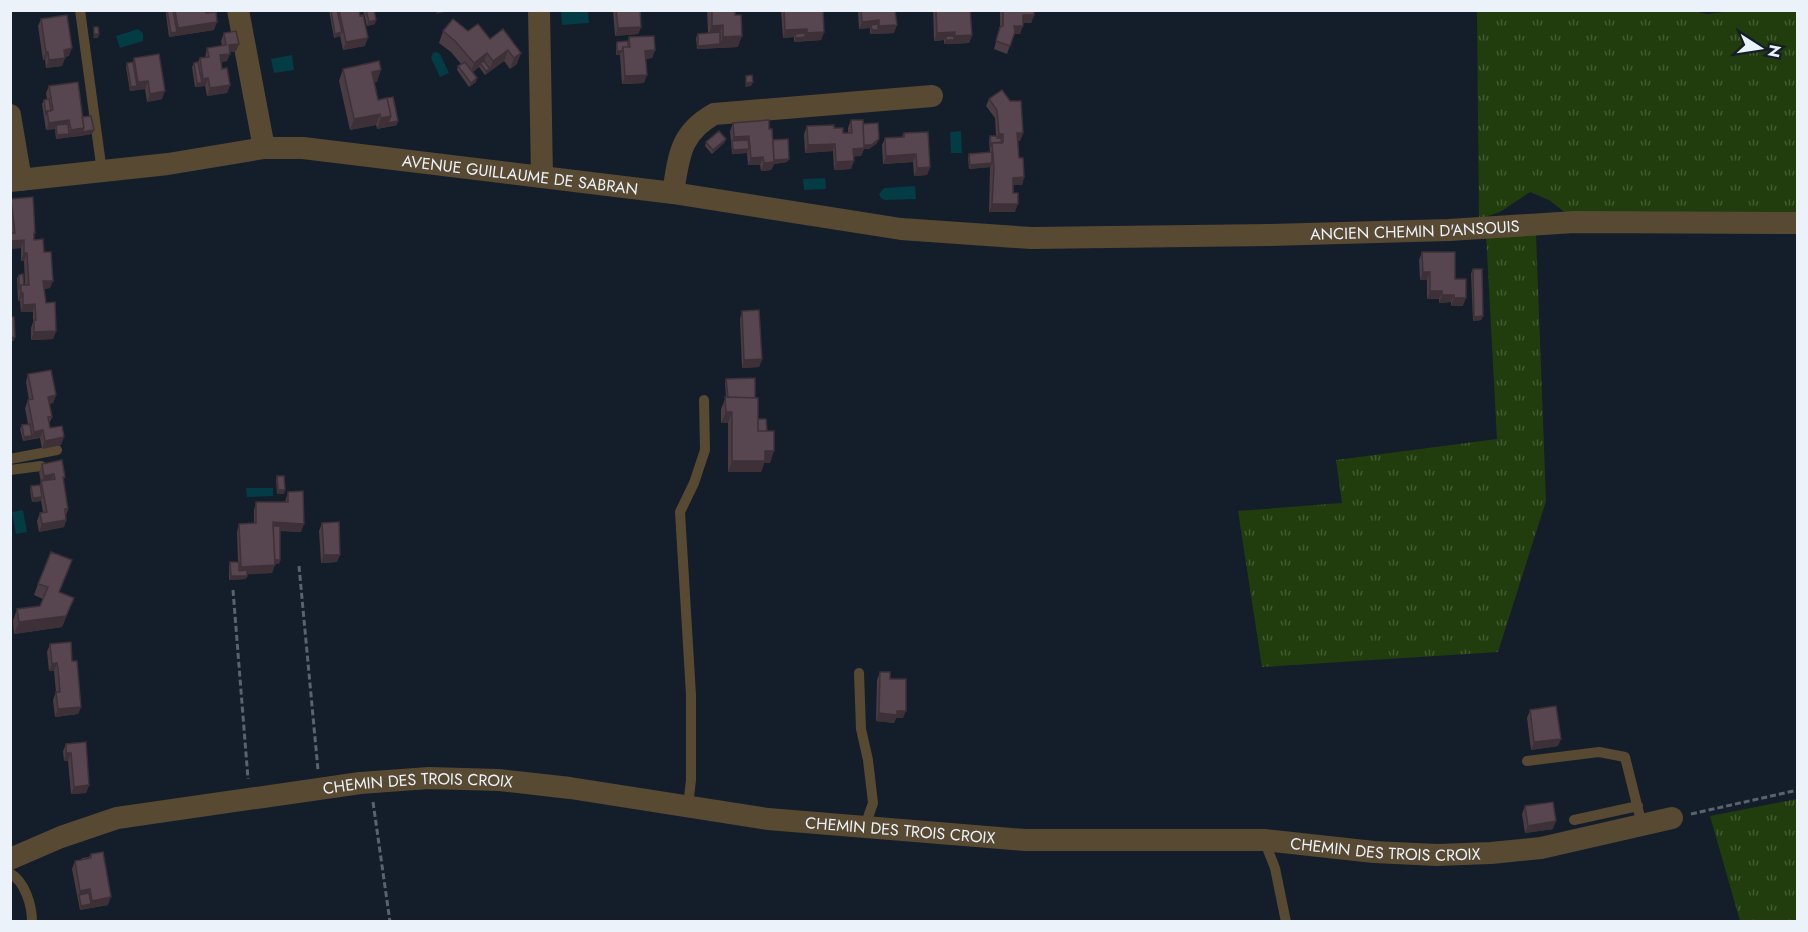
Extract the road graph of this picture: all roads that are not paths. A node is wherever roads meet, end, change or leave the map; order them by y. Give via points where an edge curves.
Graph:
1 (80, 10) edge
2 (238, 10) edge
3 (539, 10) edge
4 (932, 96) dead end
5 (10, 114) edge
6 (264, 148) junction
7 (102, 172) junction
8 (542, 177) junction
9 (16, 181) edge
10 (673, 193) junction
11 (1797, 223) edge
12 (1031, 238) joint
13 (704, 400) dead end
14 (57, 450) edge
15 (10, 459) edge
16 (41, 465) edge
17 (10, 470) edge
18 (859, 673) dead end
19 (1527, 761) dead end
20 (688, 806) junction
21 (1640, 816) junction
22 (1672, 818) road end
23 (1575, 820) dead end
24 (865, 826) junction
25 (1264, 840) junction
26 (10, 859) edge
27 (10, 873) edge
28 (32, 921) edge
29 (1286, 921) edge

1 - 7 lane
2 - 6 street
3 - 8 street
4 - 10 street via 714,114 699,123 686,140
5 - 9 street
6 - 7 street, AVENUE GUILLAUME DE SABRAN
6 - 8 street, AVENUE GUILLAUME DE SABRAN via 303,148
7 - 9 street, AVENUE GUILLAUME DE SABRAN
8 - 10 street, AVENUE GUILLAUME DE SABRAN
10 - 12 street, AVENUE GUILLAUME DE SABRAN via 901,229
11 - 12 street, ANCIEN CHEMIN D'ANSOUIS via 1575,222 1449,230
13 - 20 lane via 705,450 680,512 691,695
14 - 15 lane
16 - 17 lane
18 - 24 lane via 861,729 873,803
19 - 21 lane via 1599,752 1625,757
20 - 24 street, CHEMIN DES TROIS CROIX via 768,819
20 - 26 street, CHEMIN DES TROIS CROIX via 499,780 429,778 117,818
21 - 22 street, CHEMIN DES TROIS CROIX
21 - 23 lane
21 - 25 street, CHEMIN DES TROIS CROIX via 1541,848 1480,854 1374,852
24 - 25 street, CHEMIN DES TROIS CROIX via 1025,840
25 - 29 lane via 1275,868
27 - 28 lane via 27,893

